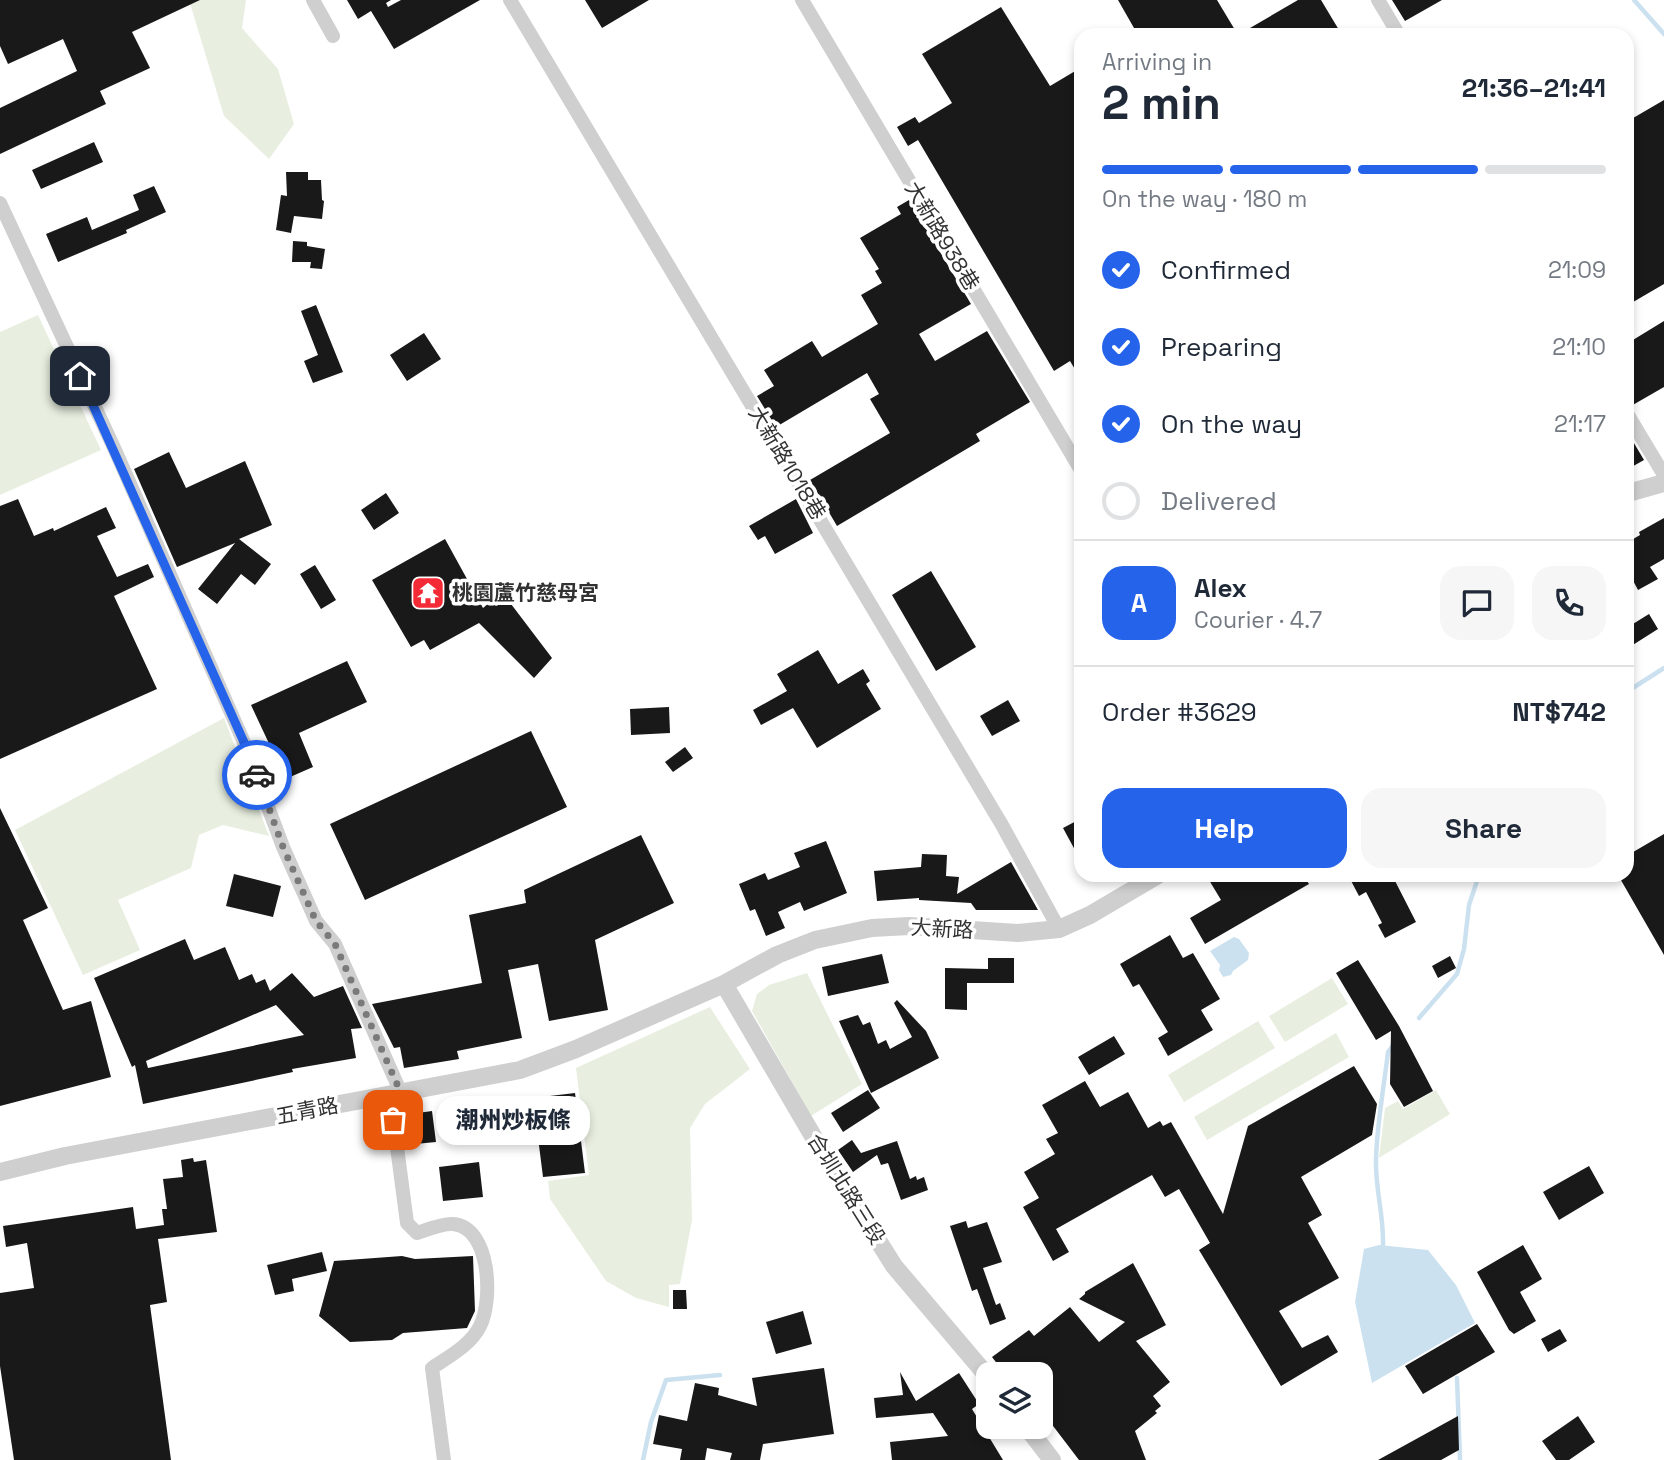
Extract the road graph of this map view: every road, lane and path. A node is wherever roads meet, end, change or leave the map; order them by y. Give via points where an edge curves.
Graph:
1 (313, 0) edge
2 (510, 0) edge
3 (802, 0) edge
4 (1378, 0) edge
5 (1395, 28) edge
6 (334, 36) dead end
7 (0, 202) edge
8 (1634, 425) edge
9 (1074, 459) edge
10 (1664, 475) edge
11 (1664, 483) edge
12 (1634, 492) edge
13 (1146, 882) edge
14 (1059, 929) junction
15 (724, 984) junction
16 (396, 1094) junction
17 (0, 1172) edge
18 (976, 1363) edge
19 (1036, 1439) edge
20 (444, 1460) edge
21 (1052, 1460) edge

1 - 6 street
2 - 14 street, 大新路1018巷 via 1002,825
3 - 9 street, 大新路938巷
4 - 5 street
7 - 16 street via 243,740 316,921 335,944
8 - 10 street
11 - 12 street
13 - 14 street, 大新路
14 - 15 street, 大新路 via 1018,933 872,928 815,940
15 - 16 street, 五青路 via 520,1070
15 - 18 street, 合圳北路三段 via 894,1266
16 - 17 street, 五青路
16 - 20 street via 407,1223 417,1233 452,1223 464,1227 479,1243 488,1272 488,1299 480,1327 462,1348 432,1368
19 - 21 street

